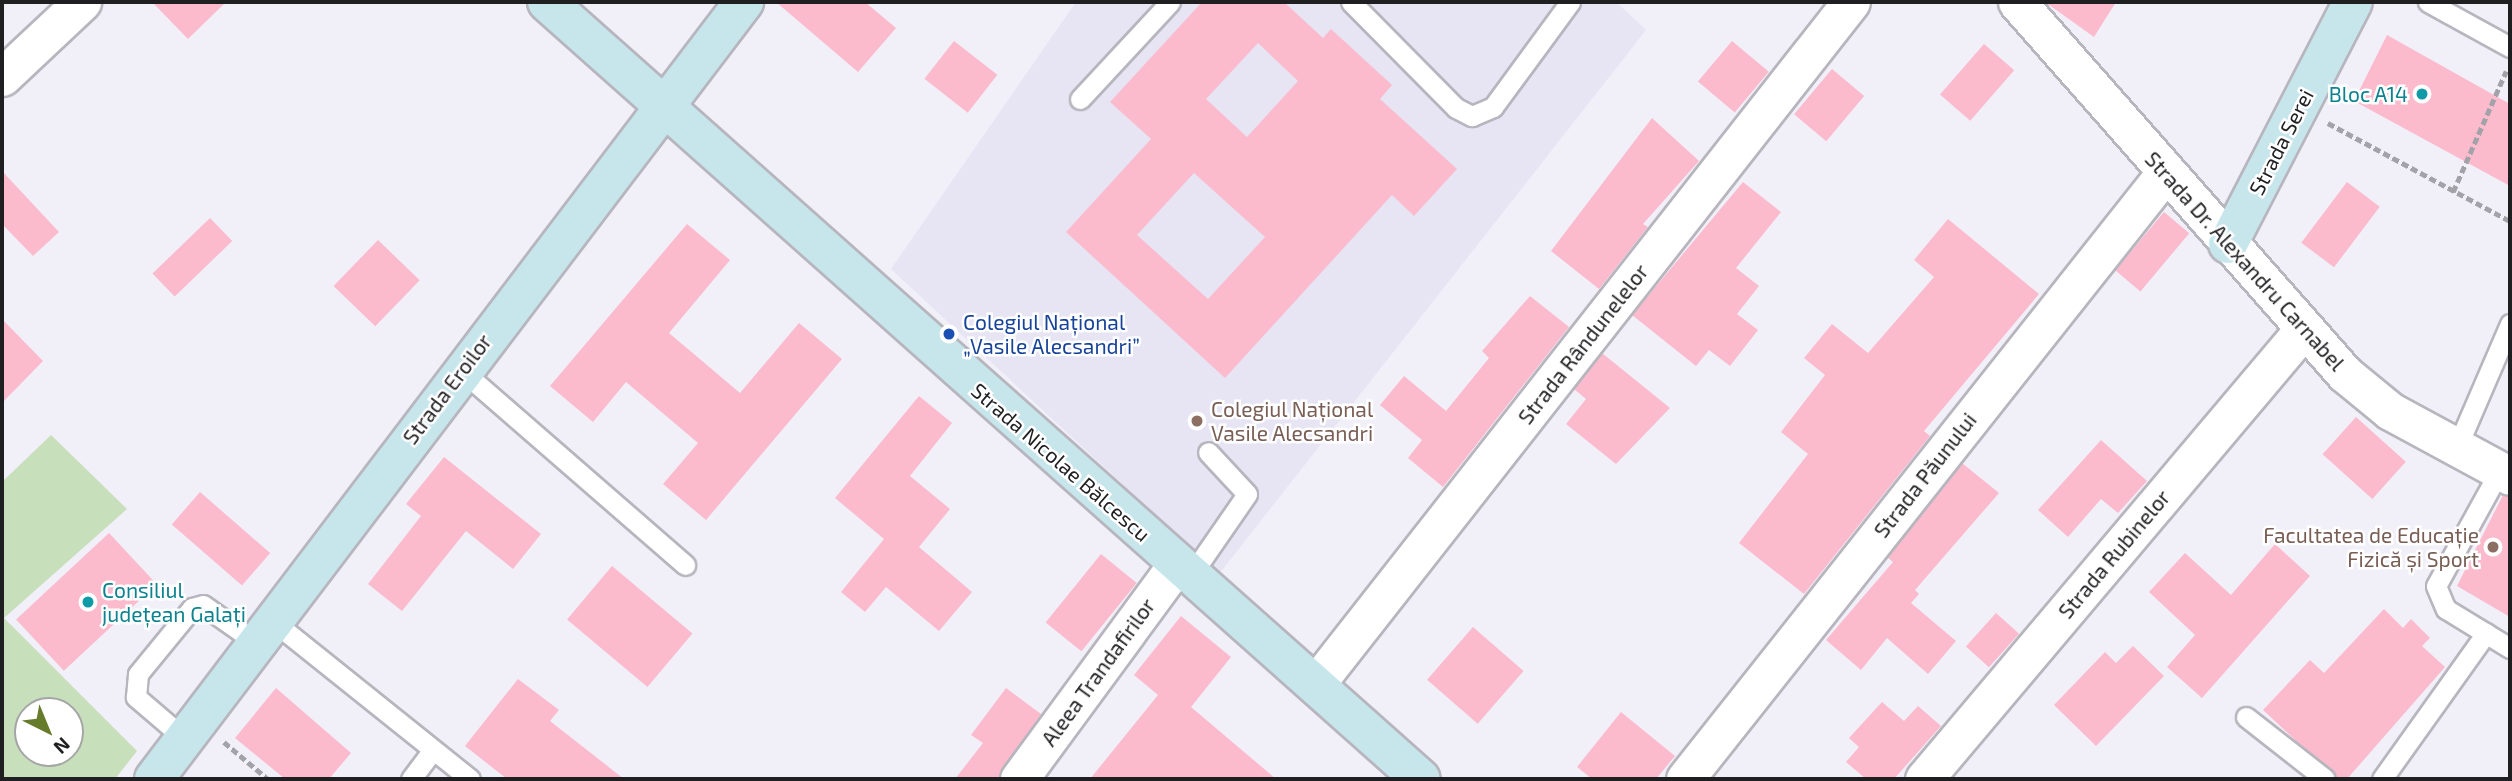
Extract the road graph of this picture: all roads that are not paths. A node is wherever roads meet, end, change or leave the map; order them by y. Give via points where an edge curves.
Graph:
1 (82, 2) edge
2 (547, 2) edge
3 (744, 2) edge
4 (1170, 2) edge
5 (1351, 2) edge
6 (1570, 2) edge
7 (1851, 2) edge
8 (2017, 2) edge
9 (2353, 2) edge
10 (2428, 2) edge
11 (2510, 47) edge
12 (2, 77) edge
13 (1080, 99) dead end
14 (664, 106) junction
15 (2166, 172) junction
16 (2228, 244) junction
17 (2510, 324) edge
18 (2303, 330) junction
19 (461, 370) junction
20 (2457, 447) junction
21 (1208, 452) dead end
22 (2505, 473) edge
23 (685, 565) dead end
24 (1184, 569) junction
25 (265, 633) junction
26 (2486, 633) junction
27 (2510, 648) edge
28 (1315, 685) junction
29 (2246, 717) dead end
30 (192, 730) junction
31 (432, 751) junction
32 (154, 779) edge
33 (411, 779) edge
34 (470, 779) edge
35 (1018, 779) edge
36 (1421, 779) edge
37 (1685, 779) edge
38 (1924, 779) edge
39 (2325, 779) edge
40 (2382, 779) edge

1 - 12 street
2 - 14 street, Strada Nicolae Bălcescu
3 - 14 street, Strada Eroilor
4 - 13 lane
5 - 6 lane via 1456,108 1472,116 1493,107
7 - 28 street, Strada Rândunelelor
8 - 15 street, Strada Dr. Alexandru Carnabel
9 - 16 street, Strada Serei
10 - 11 lane
14 - 19 street, Strada Eroilor
14 - 24 street, Strada Nicolae Bălcescu
15 - 16 street, Strada Dr. Alexandru Carnabel
15 - 37 street, Strada Păunului
16 - 18 street, Strada Dr. Alexandru Carnabel
17 - 20 lane
18 - 20 street, Strada Dr. Alexandru Carnabel via 2390,411
18 - 38 street, Strada Rubinelor
19 - 23 lane
19 - 25 street, Strada Eroilor
20 - 22 street, Strada Dr. Alexandru Carnabel
21 - 24 lane via 1247,494
22 - 26 lane via 2436,586 2446,609
24 - 28 street, Strada Nicolae Bălcescu
24 - 35 street, Aleea Trandafirilor
25 - 30 street, Strada Eroilor
25 - 30 lane via 203,605 183,616 145,665 136,697
25 - 31 lane
26 - 27 lane
26 - 40 lane
28 - 36 street, Strada Nicolae Bălcescu
29 - 39 lane
30 - 32 street, Strada Eroilor
31 - 33 lane
31 - 34 lane

